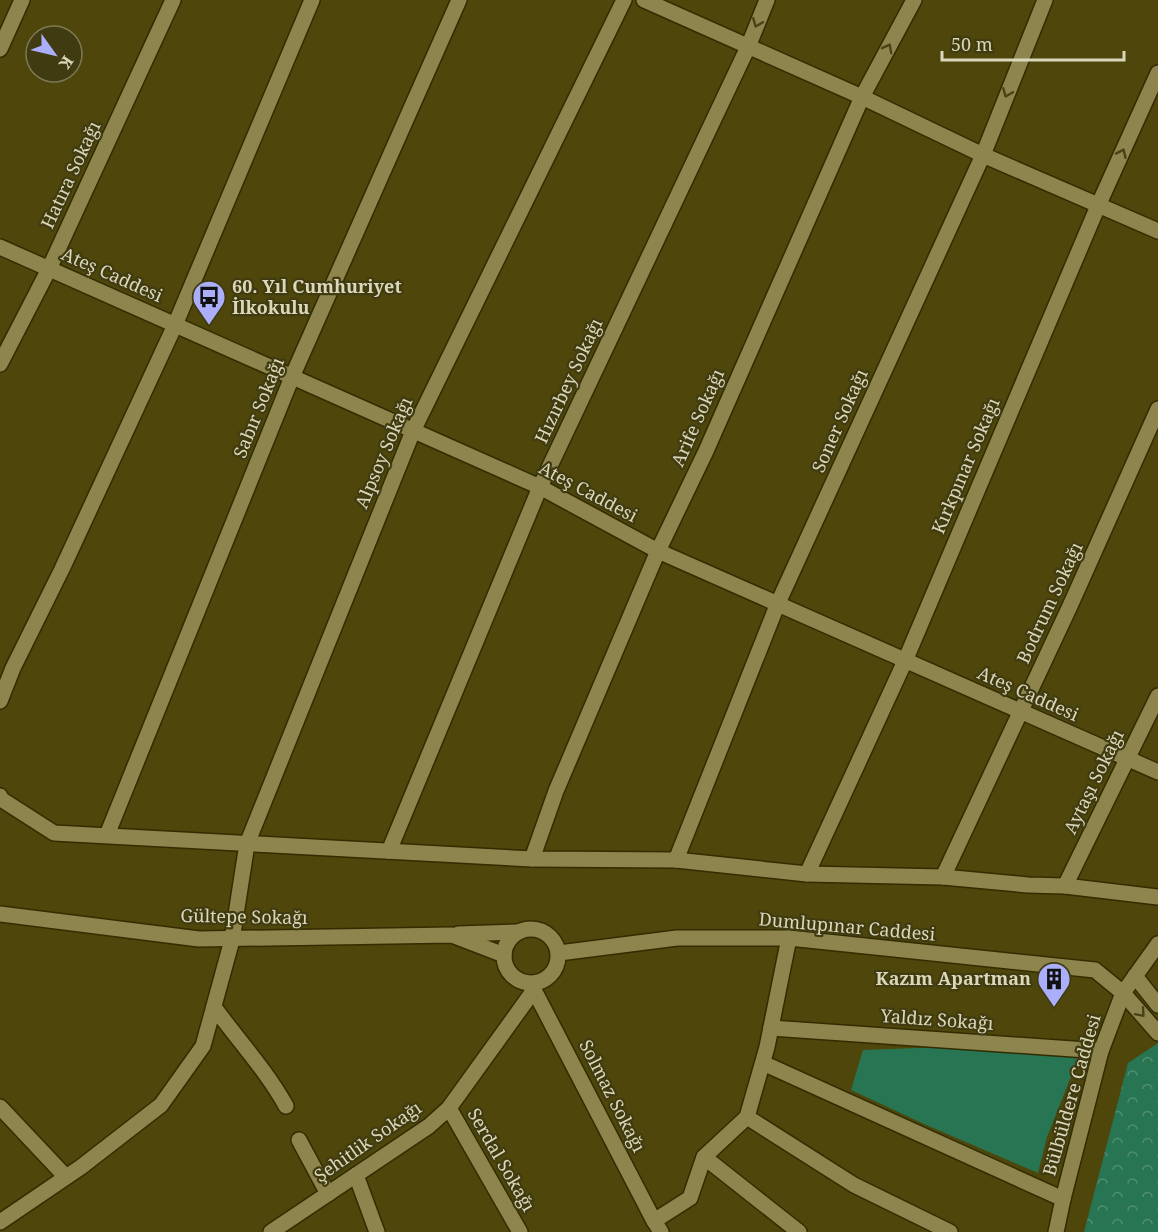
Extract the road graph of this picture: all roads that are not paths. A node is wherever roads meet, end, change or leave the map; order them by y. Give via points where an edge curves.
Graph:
1 (22, 0) edge
2 (173, 0) edge
3 (312, 0) edge
4 (459, 0) edge
5 (624, 0) edge
6 (645, 0) edge
7 (767, 0) edge
8 (914, 0) edge
9 (1045, 0) edge
10 (748, 47) junction
11 (0, 49) edge
12 (1158, 73) edge
13 (862, 97) junction
14 (982, 154) junction
15 (1098, 206) junction
16 (1158, 231) edge
17 (0, 247) edge
18 (49, 269) junction
19 (175, 325) junction
20 (0, 364) edge
21 (292, 377) junction
22 (1158, 409) edge
23 (413, 430) junction
24 (540, 487) junction
25 (658, 551) junction
26 (778, 603) junction
27 (904, 661) junction
28 (1158, 696) edge
29 (0, 701) edge
30 (1021, 712) junction
31 (1129, 758) junction
32 (1158, 772) edge
33 (0, 796) edge
34 (108, 835) junction
35 (247, 844) junction
36 (389, 851) junction
37 (532, 859) junction
38 (676, 860) junction
39 (807, 874) junction
40 (943, 877) junction
41 (1065, 886) junction
42 (1158, 897) edge
43 (0, 914) edge
44 (518, 932) junction
45 (452, 935) junction
46 (789, 938) junction
47 (232, 940) junction
48 (1158, 944) edge
49 (559, 953) junction
50 (504, 954) junction
51 (1135, 976) junction
52 (535, 986) junction
53 (1123, 993) junction
54 (1158, 1005) edge
55 (214, 1007) junction
56 (771, 1028) junction
57 (1158, 1034) edge
58 (1101, 1051) junction
59 (763, 1063) junction
60 (286, 1106) dead end
61 (0, 1107) edge
62 (449, 1108) junction
63 (747, 1117) junction
64 (299, 1140) dead end
65 (704, 1157) junction
66 (356, 1175) junction
67 (66, 1177) junction
68 (328, 1194) junction
69 (1063, 1199) junction
70 (0, 1222) edge
71 (657, 1226) edge
72 (271, 1232) edge
73 (377, 1232) edge
74 (520, 1232) edge
75 (799, 1232) edge
76 (950, 1232) edge
77 (1056, 1232) edge

1 - 11 street
2 - 18 street, Hatıra Sokağı
3 - 19 street
4 - 21 street, Sabır Sokağı
5 - 23 street, Alpsoy Sokağı
6 - 10 street
7 -> 10 street, Hızırbey Sokağı
13 -> 8 street, Arife Sokağı
9 -> 14 street, Soner Sokağı
10 - 13 street
10 - 24 street, Hızırbey Sokağı
15 -> 12 street, Kırkpınar Sokağı
13 - 14 street
13 - 25 street, Arife Sokağı
14 - 15 street
14 - 26 street, Soner Sokağı
15 - 16 street
15 - 27 street, Kırkpınar Sokağı
17 - 18 street, Ateş Caddesi
18 - 19 street, Ateş Caddesi
18 - 20 street, Hatıra Sokağı
19 - 21 street, Ateş Caddesi
19 - 29 street
21 - 23 street, Ateş Caddesi
21 - 34 street, Sabır Sokağı
22 - 30 street, Bodrum Sokağı
23 - 24 street, Ateş Caddesi
23 - 35 street, Alpsoy Sokağı
24 - 25 street, Ateş Caddesi
24 - 36 street, Hızırbey Sokağı
25 - 26 street, Ateş Caddesi
25 - 37 street, Arife Sokağı via 556,791
26 - 27 street, Ateş Caddesi
26 - 38 street, Soner Sokağı
27 - 30 street, Ateş Caddesi
27 - 39 street, Kırkpınar Sokağı
28 - 31 street, Aytaşı Sokağı
30 - 31 street, Ateş Caddesi
30 - 40 street, Bodrum Sokağı
31 - 32 street, Ateş Caddesi
31 - 41 street, Aytaşı Sokağı
33 - 34 street via 54,833
34 - 35 street
35 - 36 street
35 - 47 street, Alpsoy Sokağı
36 - 37 street
37 - 38 street
38 - 39 street
39 - 40 street
40 - 41 street
41 - 42 street
43 - 47 street, Gültepe Sokağı
44 - 45 street, Gültepe Sokağı
44 - 49 street via 544,931
44 - 50 street via 510,938
45 - 47 street, Gültepe Sokağı
45 - 50 street, Gültepe Sokağı
46 - 49 street, Dumlupınar Caddesi via 677,938
46 - 53 street, Dumlupınar Caddesi via 1095,970
46 - 56 street
47 - 55 street, Alpsoy Sokağı
48 - 51 street, Bülbüldere Caddesi
49 - 52 street via 553,973
50 - 52 street via 513,976
51 - 53 street, Bülbüldere Caddesi
51 - 54 street
52 - 62 street, Şehitlik Sokağı
52 - 71 street, Solmaz Sokağı
53 -> 57 street, Dumlupınar Caddesi
53 - 58 street, Bülbüldere Caddesi
55 - 60 street via 262,1067
55 - 67 street, Alpsoy Sokağı via 203,1046 161,1105
56 - 58 street, Yaldız Sokağı
56 - 59 street
58 - 69 street, Bülbüldere Caddesi
59 - 63 street
59 - 69 street
61 - 67 street
62 - 66 street, Şehitlik Sokağı
62 - 74 street, Serdal Sokağı
63 - 65 street, Solmaz Sokağı
63 - 76 street via 854,1185
64 - 68 street
65 - 71 street, Solmaz Sokağı via 690,1198
65 - 75 street
66 - 68 street, Şehitlik Sokağı
66 - 73 street
67 - 70 street, Alpsoy Sokağı
68 - 72 street, Şehitlik Sokağı
69 - 77 street, Bülbüldere Caddesi

